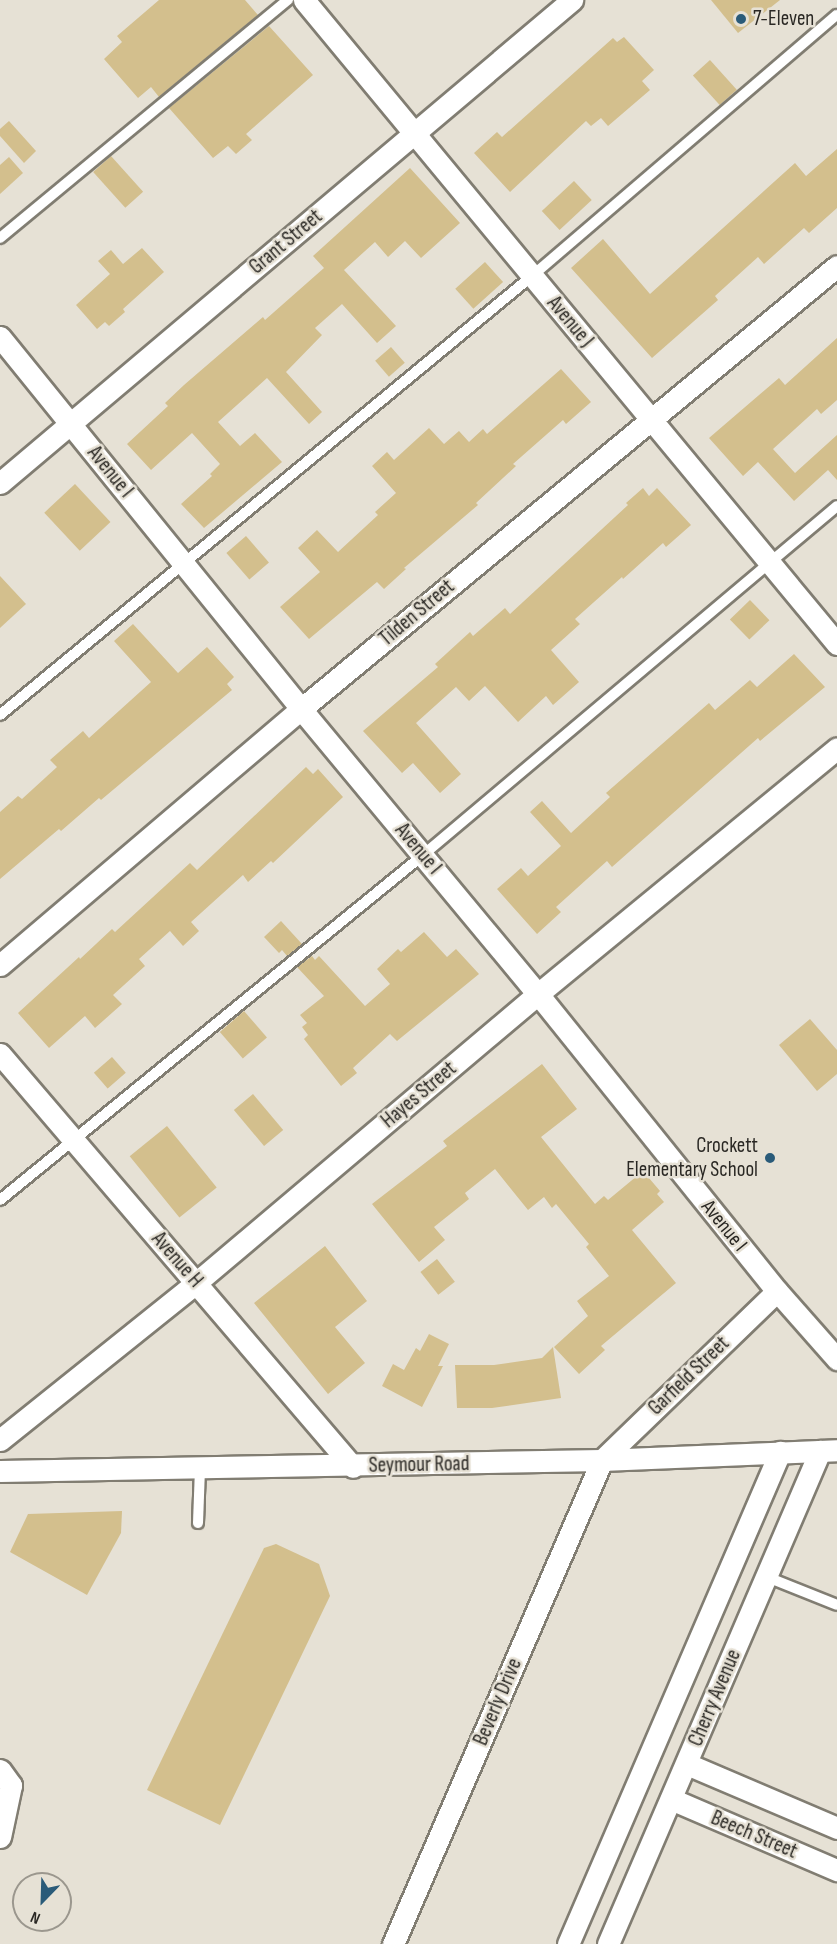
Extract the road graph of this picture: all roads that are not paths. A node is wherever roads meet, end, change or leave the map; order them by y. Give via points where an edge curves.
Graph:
1 (288, 0) edge
2 (304, 0) edge
3 (572, 0) edge
4 (837, 15) edge
5 (414, 134) junction
6 (0, 238) edge
7 (837, 266) edge
8 (532, 276) junction
9 (0, 337) edge
10 (651, 419) junction
11 (70, 423) junction
12 (0, 483) edge
13 (837, 506) edge
14 (183, 562) junction
15 (769, 562) junction
16 (837, 644) edge
17 (301, 709) junction
18 (0, 716) edge
19 (837, 748) edge
20 (423, 855) junction
21 (0, 964) edge
22 (538, 994) junction
23 (0, 1054) edge
24 (74, 1139) junction
25 (0, 1200) edge
26 (196, 1282) junction
27 (777, 1291) junction
28 (837, 1359) edge
29 (0, 1440) edge
30 (829, 1450) edge
31 (780, 1452) junction
32 (602, 1460) junction
33 (353, 1467) junction
34 (200, 1468) junction
35 (0, 1471) edge
36 (198, 1523) dead end
37 (767, 1577) junction
38 (837, 1605) edge
39 (687, 1764) junction
40 (6, 1778) edge
41 (671, 1799) junction
42 (837, 1828) edge
43 (0, 1837) edge
44 (837, 1870) edge
45 (393, 1944) edge
46 (568, 1944) edge
47 (608, 1944) edge

1 - 6 lane
2 - 5 street, Avenue J
3 - 5 street, Grant Street
4 - 8 lane
5 - 8 street, Avenue J
5 - 11 street, Grant Street
7 - 10 street, Tilden Street
8 - 10 street, Avenue J
8 - 14 lane
9 - 11 street, Avenue I
10 - 15 street, Avenue J
10 - 17 street, Tilden Street
11 - 12 street, Grant Street
11 - 14 street, Avenue I
13 - 15 lane
14 - 17 street, Avenue I
14 - 18 lane
15 - 16 street, Avenue J
15 - 20 lane
17 - 20 street, Avenue I
17 - 21 street, Tilden Street
19 - 22 street, Hayes Street
20 - 22 street, Avenue I
20 - 24 lane
22 - 26 street, Hayes Street
22 - 27 street, Avenue I
23 - 24 street, Avenue H
24 - 25 lane
24 - 26 street, Avenue H
26 - 29 street, Hayes Street
26 - 33 street, Avenue H
27 - 28 street, Avenue I
27 - 32 street, Garfield Street
30 - 31 street, Seymour Road
30 - 37 street, Cherry Avenue
31 - 32 street, Seymour Road
31 - 46 street, Cherry Avenue
32 - 33 street, Seymour Road
32 - 45 street, Beverly Drive
33 - 34 street, Seymour Road
34 - 35 street, Seymour Road
34 - 36 lane
37 - 38 lane
37 - 39 street, Cherry Avenue
39 - 41 street, Cherry Avenue
39 - 42 street, Beech Street
40 - 43 street
41 - 44 street, Beech Street
41 - 47 street, Cherry Avenue

